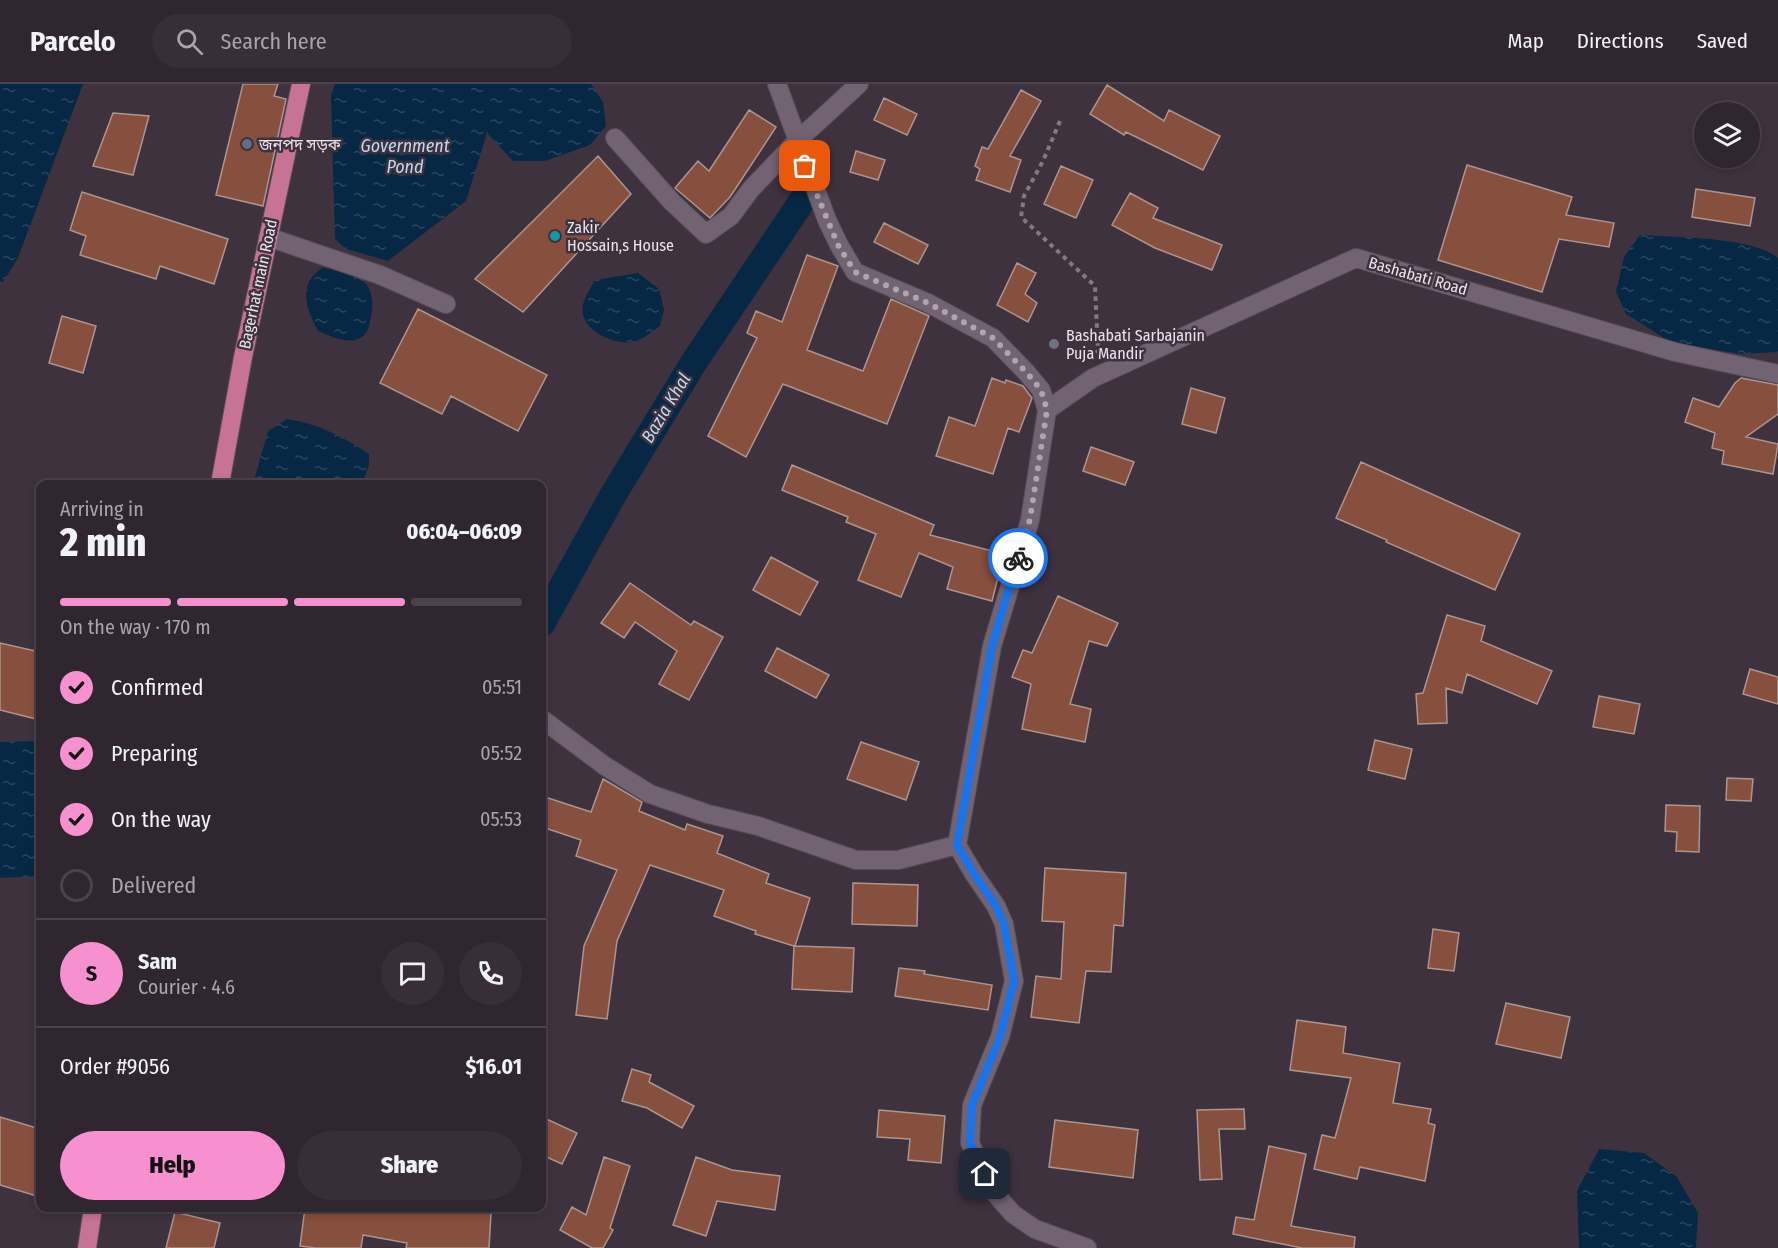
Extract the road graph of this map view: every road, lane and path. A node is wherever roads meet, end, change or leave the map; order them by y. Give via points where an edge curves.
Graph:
1 (301, 84) edge
2 (777, 84) edge
3 (859, 84) edge
4 (1060, 121) dead end
5 (615, 138) dead end
6 (797, 141) junction
7 (268, 237) junction
8 (446, 304) dead end
9 (1092, 359) dead end
10 (1778, 374) edge
11 (1047, 410) junction
12 (221, 480) edge
13 (546, 722) edge
14 (957, 845) junction
15 (92, 1212) edge
16 (87, 1248) edge
17 (1088, 1248) edge

1 - 7 main road, Bagerhat main Road
2 - 6 street
3 - 6 street
4 - 9 path via 1024,196 1021,217 1095,286 1098,351
5 - 6 street via 706,234 731,216
6 - 11 street via 826,220 855,272 928,303 993,338 1041,390
7 - 8 street via 380,274
7 - 12 main road, Bagerhat main Road
10 - 11 street, Bashabati Road via 1675,352 1356,258 1093,378
11 - 14 street via 1030,519 992,646
13 - 14 street via 650,794 856,860 898,860
14 - 17 street via 1004,924 1014,981 1000,1037 972,1105 970,1143 992,1190 1013,1214 1035,1229
15 - 16 main road

